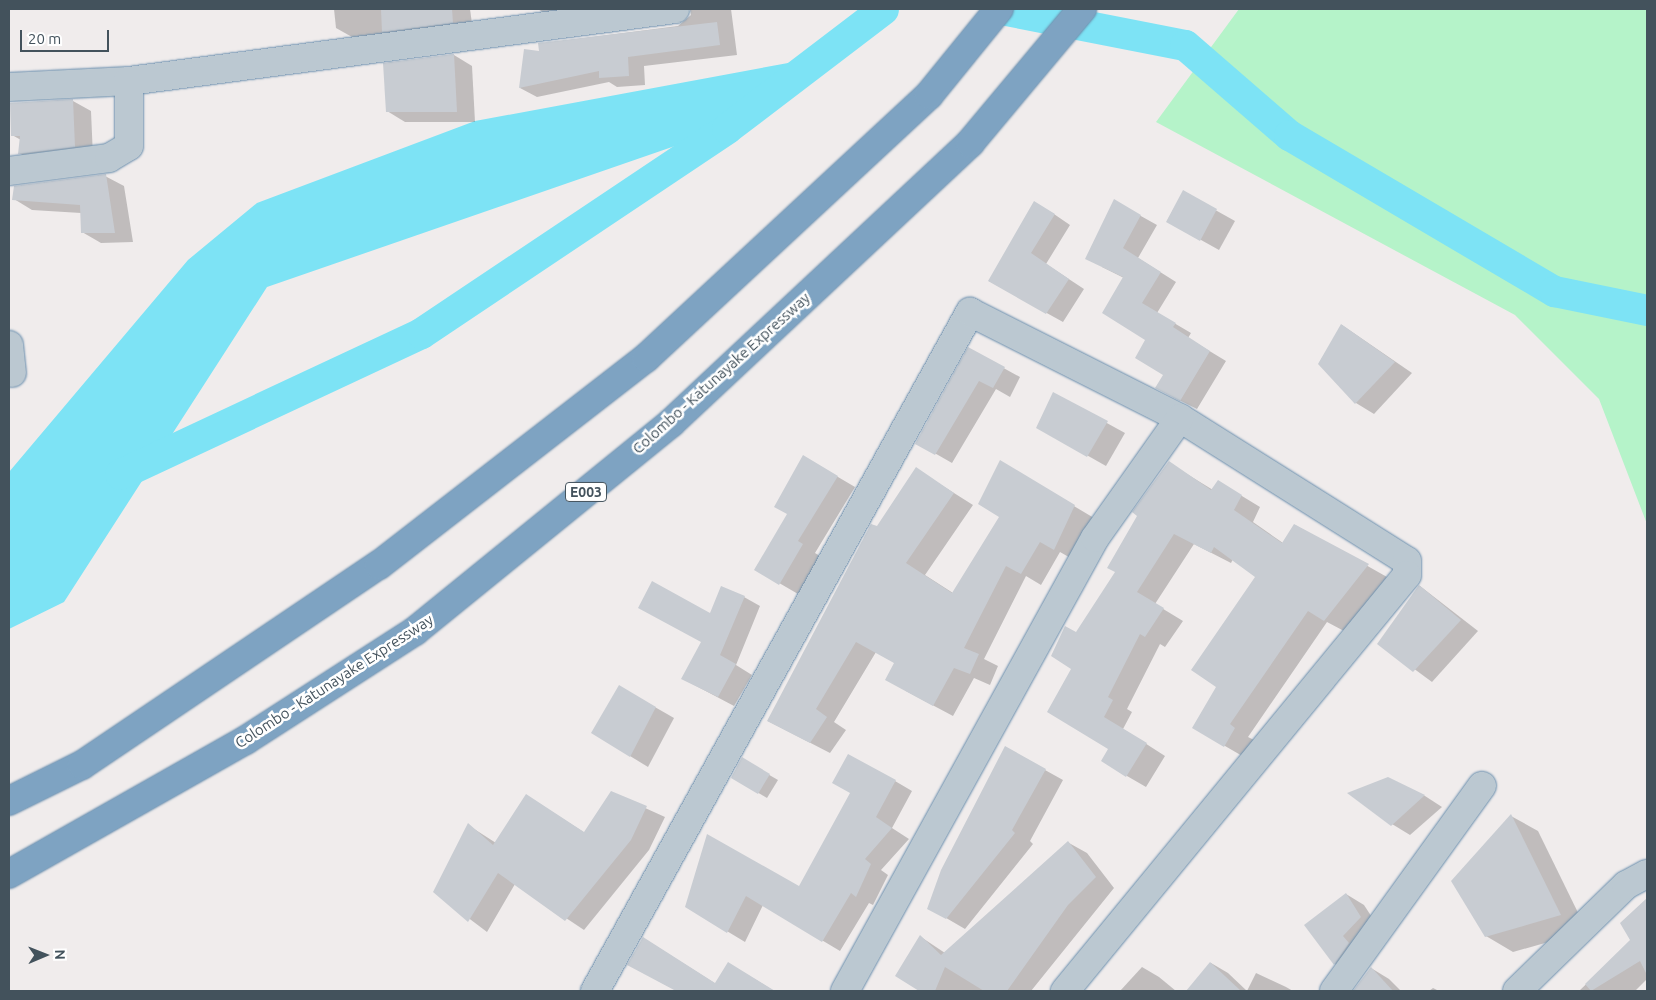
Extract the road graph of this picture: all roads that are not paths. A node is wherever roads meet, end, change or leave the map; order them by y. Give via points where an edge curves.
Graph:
1 (675, 9) edge
2 (999, 9) edge
3 (1082, 9) edge
4 (129, 81) junction
5 (9, 87) edge
6 (9, 171) edge
7 (9, 345) edge
8 (12, 372) dead end
9 (1180, 418) junction
10 (1482, 786) dead end
11 (9, 801) edge
12 (9, 874) edge
13 (1647, 874) edge
14 (595, 991) edge
15 (844, 991) edge
16 (1064, 991) edge
17 (1334, 991) edge
18 (1517, 991) edge

1 - 4 street
2 - 11 highway via 928,95 646,358 379,565 82,765
3 - 12 highway, Colombo - Katunayake Expressway / E003 via 970,143 671,423 415,631 246,740
4 - 5 street
4 - 6 street via 129,146 109,158
7 - 8 street
9 - 14 street via 970,312
9 - 15 street via 1095,538
9 - 16 street via 1391,547 1407,561 1408,575
10 - 17 street
13 - 18 street via 1626,884

